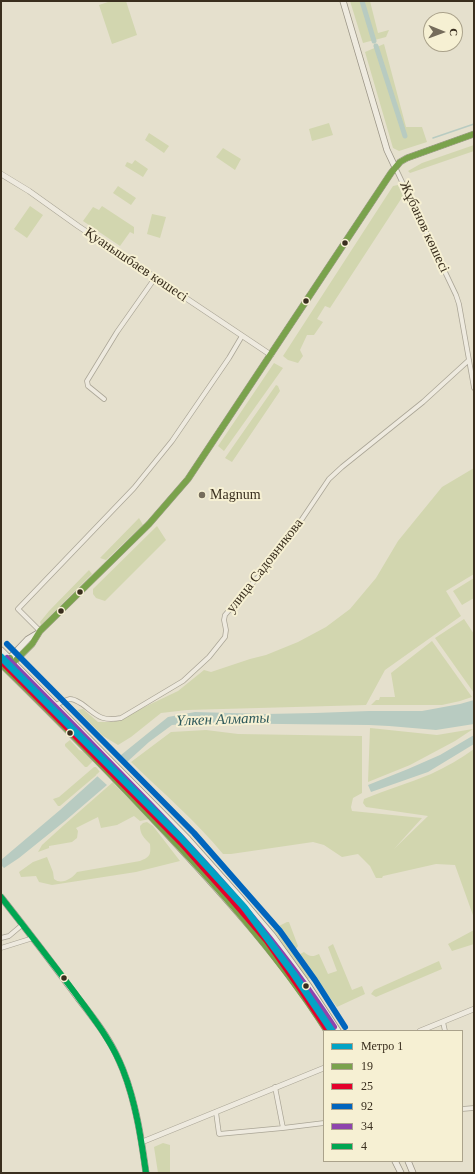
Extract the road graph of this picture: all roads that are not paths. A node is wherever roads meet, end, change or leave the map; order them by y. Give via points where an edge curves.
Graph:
1 (343, 1) edge
2 (474, 134) edge
3 (396, 167) junction
4 (1, 174) edge
5 (155, 278) junction
6 (242, 336) junction
7 (271, 355) junction
8 (469, 360) junction
9 (474, 388) edge
10 (104, 399) dead end
11 (40, 631) junction
12 (1, 650) edge
13 (10, 658) junction
14 (14, 662) junction
15 (1, 665) edge
16 (56, 705) junction
17 (1, 897) edge
18 (22, 925) junction
19 (1, 938) edge
20 (33, 938) junction
21 (1, 948) edge
22 (474, 1009) edge
23 (443, 1022) junction
24 (326, 1030) edge
25 (337, 1030) edge
26 (423, 1030) edge
27 (445, 1030) edge
28 (323, 1068) edge
29 (275, 1087) junction
30 (474, 1108) edge
31 (463, 1109) edge
32 (216, 1112) junction
33 (323, 1123) edge
34 (283, 1128) junction
35 (142, 1142) junction
36 (396, 1162) edge
37 (408, 1162) edge
38 (146, 1173) edge
39 (401, 1173) edge
40 (413, 1173) edge

1 - 3 main road, Жұбанов көшесі via 387,150
2 - 3 main road via 414,155
3 - 7 main road
3 - 8 street, Жұбанов көшесі via 456,295
4 - 5 street, Қуанышбаев көшесі
5 - 6 street, Қуанышбаев көшесі
5 - 10 street via 87,381 88,386
6 - 7 street, Қуанышбаев көшесі
6 - 11 street via 177,435 139,482 18,609
7 - 11 main road via 188,479 149,524
8 - 9 street, Жұбанов көшесі
8 - 16 street, улица Садовникова via 423,402 329,479 270,563 225,615 225,637 183,682 121,718 112,720 101,718 73,700 68,699
11 - 13 main road via 28,639
11 - 14 main road via 32,644
12 - 13 main road
13 - 14 main road
13 - 15 main road
14 - 15 main road
14 - 16 main road
15 - 24 main road via 120,784 230,903 265,943
16 - 25 main road via 188,839 238,895 308,985
17 - 18 main road
18 - 19 street via 9,936
18 - 20 main road
20 - 21 street
20 - 35 main road via 94,1020 117,1056 134,1107
22 - 23 street
23 - 26 street
23 - 27 street
28 - 29 street
29 - 32 street
29 - 34 street
30 - 31 street
32 - 34 street via 219,1134
32 - 35 street
33 - 34 street
35 - 38 main road
36 - 39 main road
37 - 40 main road

